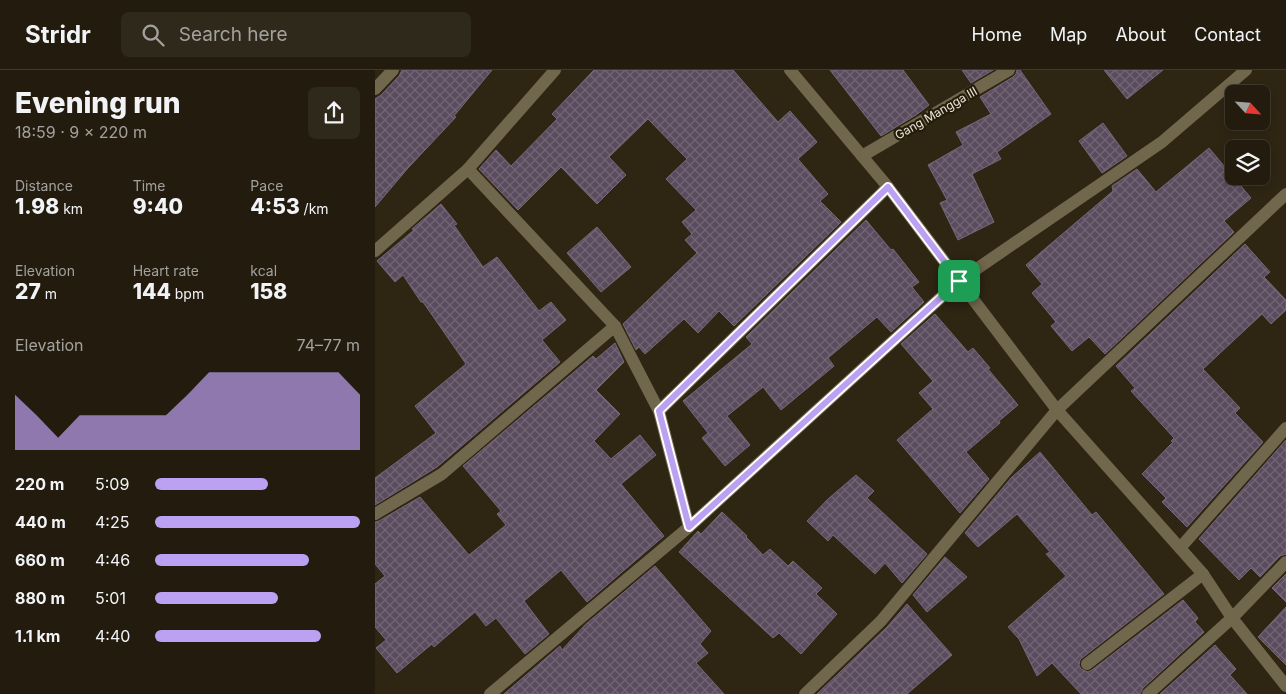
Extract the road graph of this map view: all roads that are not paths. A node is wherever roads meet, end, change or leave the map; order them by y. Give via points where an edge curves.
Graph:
1 (393, 70) edge
2 (555, 70) edge
3 (791, 70) edge
4 (1009, 70) edge
5 (1246, 70) edge
6 (375, 89) edge
7 (862, 156) junction
8 (468, 169) junction
9 (888, 187) junction
10 (1286, 194) edge
11 (375, 251) edge
12 (959, 281) junction
13 (615, 326) junction
14 (1057, 410) junction
15 (659, 411) junction
16 (1286, 428) edge
17 (375, 514) edge
18 (689, 527) junction
19 (1180, 548) junction
20 (1286, 562) edge
21 (1203, 574) junction
22 (1232, 618) junction
23 (1087, 664) dead end
24 (1286, 686) edge
25 (490, 694) edge
26 (805, 694) edge
27 (1148, 694) edge

1 - 6 street
2 - 8 street
3 - 7 street
4 - 7 street, Gang Mangga III
5 - 12 street via 1162,142
7 - 9 street
8 - 11 street
8 - 13 street
9 - 12 street
9 - 15 street
10 - 14 street
12 - 14 street
12 - 18 street
13 - 15 street
13 - 17 street via 442,474
14 - 19 street
14 - 26 street via 881,621
15 - 18 street
16 - 19 street
18 - 25 street
19 - 21 street
20 - 22 street
21 - 22 street
21 - 23 street
22 - 24 street
22 - 27 street

